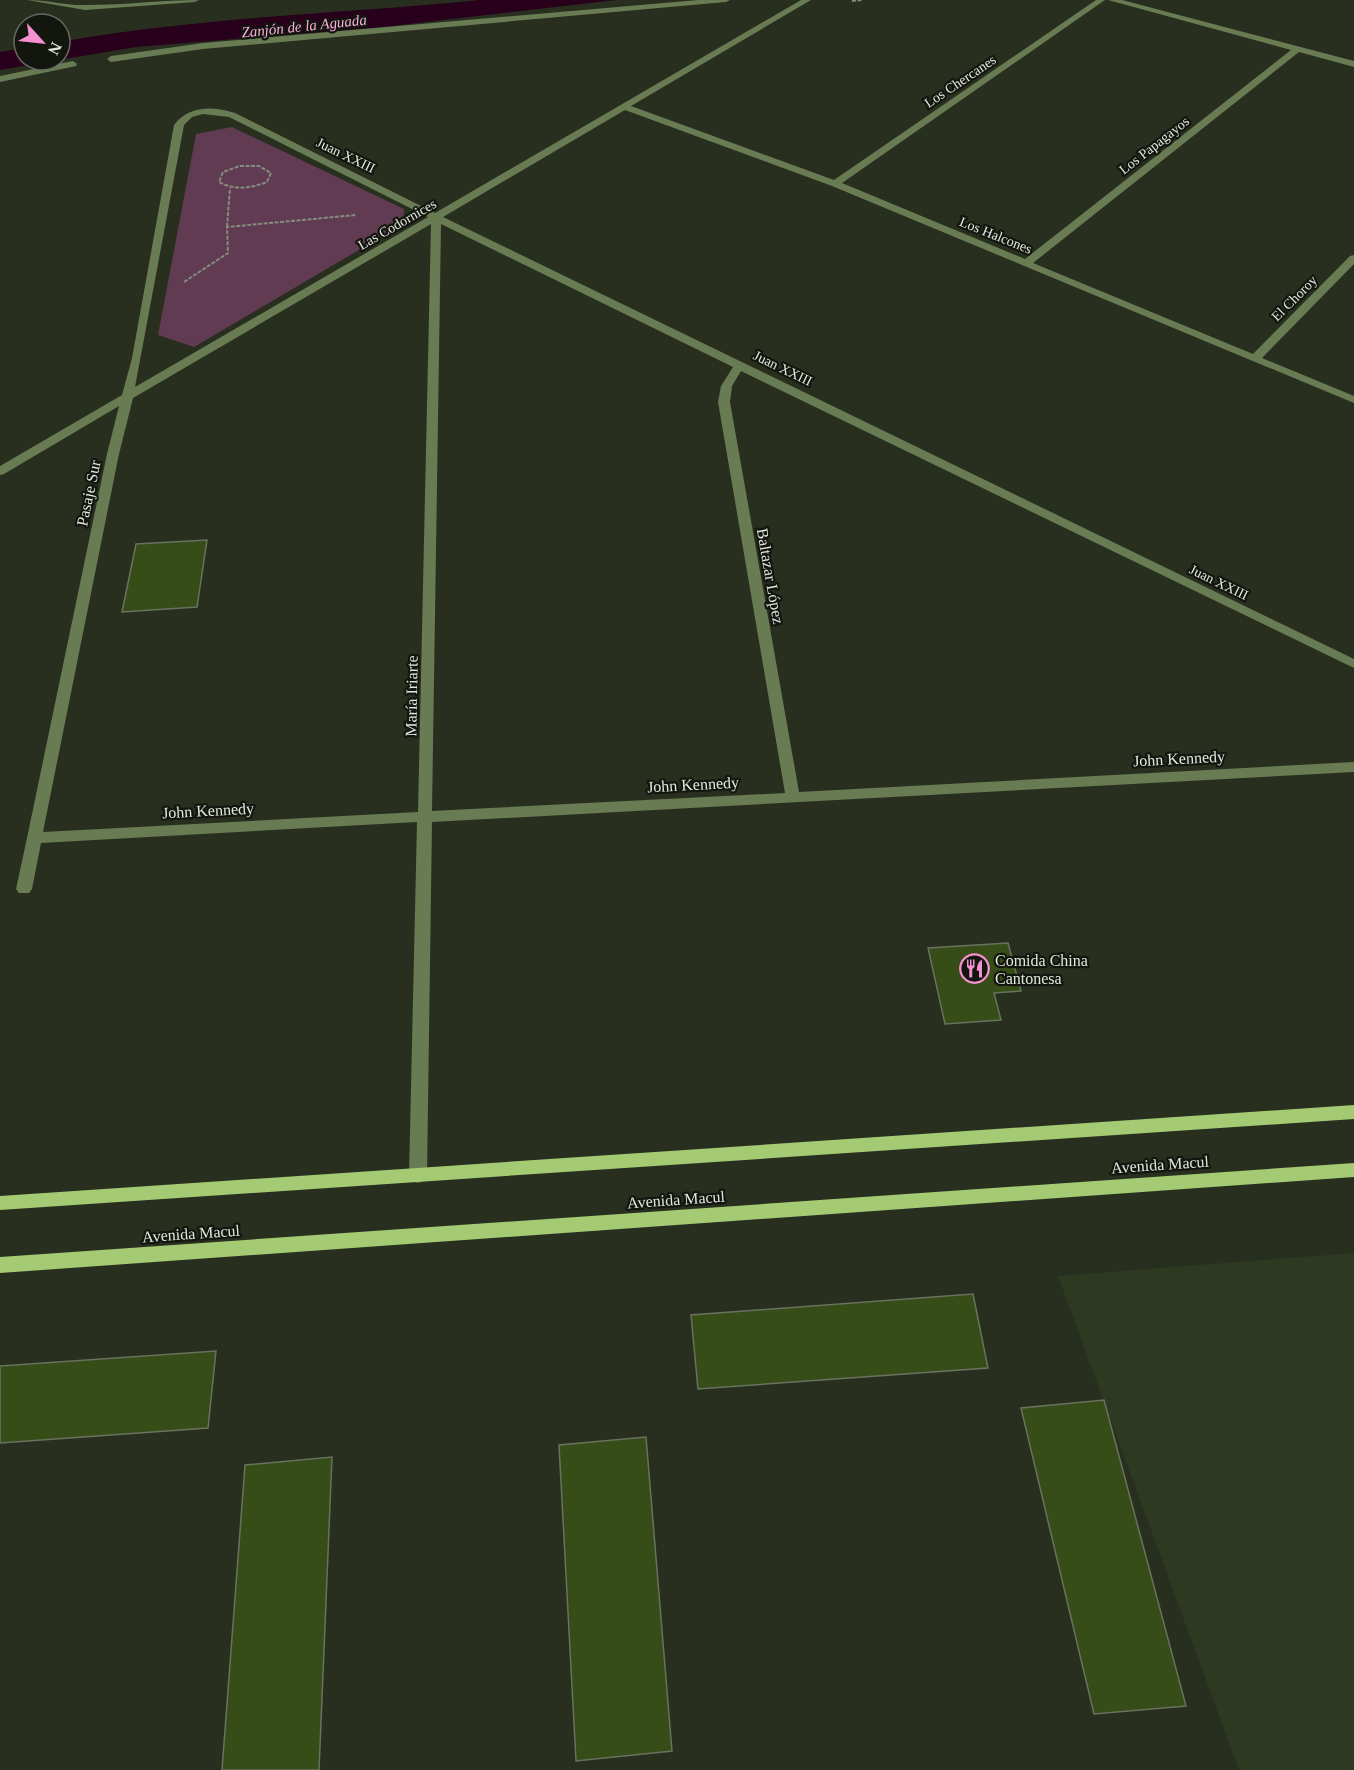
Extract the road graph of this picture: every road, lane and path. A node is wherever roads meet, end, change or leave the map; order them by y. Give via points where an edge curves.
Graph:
1 (31, 0) edge
2 (195, 0) edge
3 (726, 0) edge
4 (807, 0) edge
5 (862, 0) edge
6 (1101, 0) edge
7 (1112, 0) edge
8 (852, 1) edge
9 (1297, 49) junction
10 (111, 59) dead end
11 (73, 64) dead end
12 (1354, 64) edge
13 (0, 79) edge
14 (624, 107) junction
15 (196, 113) joint
16 (835, 183) junction
17 (230, 188) junction
18 (364, 214) dead end
19 (436, 217) junction
20 (227, 227) junction
21 (1354, 258) edge
22 (1028, 262) junction
23 (147, 299) junction
24 (1255, 358) junction
25 (741, 364) junction
26 (126, 397) junction
27 (1354, 400) edge
28 (0, 471) edge
29 (1354, 664) edge
30 (1354, 767) edge
31 (793, 797) junction
32 (426, 817) junction
33 (34, 838) junction
34 (24, 889) dead end
35 (1354, 1112) edge
36 (1354, 1170) edge
37 (418, 1176) junction
38 (0, 1203) edge
39 (0, 1266) edge

1 - 2 street via 85,8
3 - 10 street via 203,46
4 - 14 street, Las Codornices
5 - 8 path
6 - 16 street, Los Chercanes
7 - 9 street
9 - 12 street
9 - 22 street, Los Papagayos
11 - 13 street
14 - 16 street, Los Halcones
14 - 19 street, Las Codornices
15 - 19 street, Juan XXIII via 225,112
15 - 23 street, Pasaje Sur via 179,126
16 - 22 street, Los Halcones
17 - 17 path via 250,189 267,182 271,173 259,166 240,166 223,172 219,182
17 - 20 path
18 - 20 path
19 - 25 street, Juan XXIII
19 - 26 street, Las Codornices
19 - 32 street, María Iriarte
20 - 23 path via 228,253 158,299
21 - 24 street, El Choroy
22 - 24 street, Los Halcones
23 - 26 street, Pasaje Sur
24 - 27 street, Los Halcones
25 - 29 street, Juan XXIII
25 - 31 street, Baltazar López via 729,378 724,402
26 - 28 street, Las Codornices
26 - 33 street, Pasaje Sur
30 - 31 street, John Kennedy
31 - 32 street, John Kennedy
32 - 33 street, John Kennedy
32 - 37 street, María Iriarte
33 - 34 street, Pasaje Sur
35 - 37 main road
36 - 39 main road, Avenida Macul
37 - 38 main road

